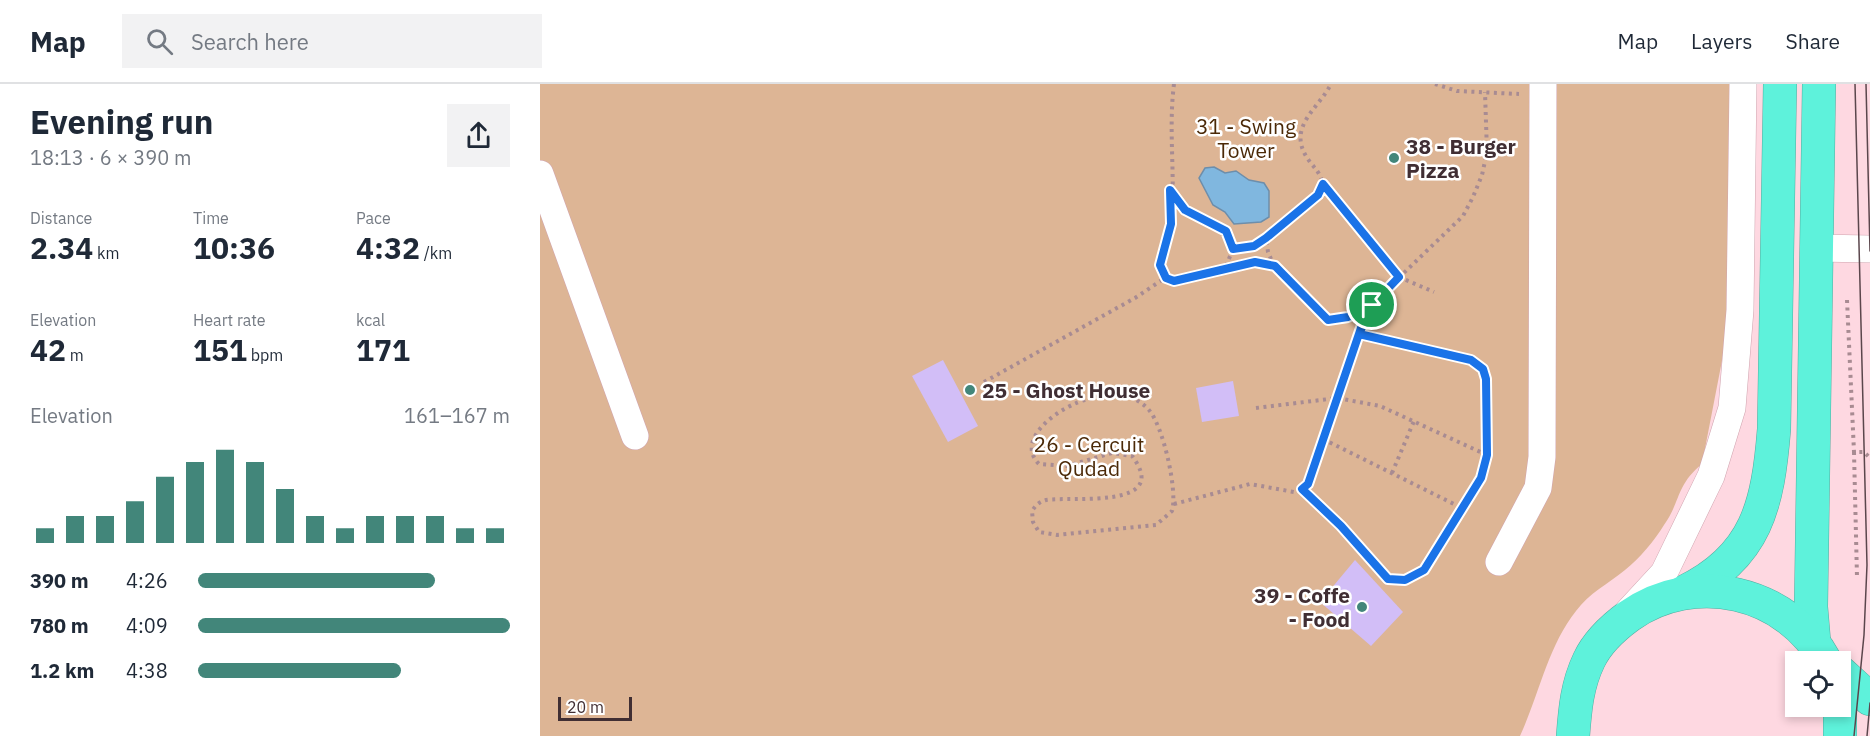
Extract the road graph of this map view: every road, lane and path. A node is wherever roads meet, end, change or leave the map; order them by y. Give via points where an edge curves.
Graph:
1 (1174, 84) edge
2 (1331, 84) edge
3 (1435, 84) edge
4 (1743, 84) edge
5 (1780, 84) edge
6 (1819, 84) edge
7 (1447, 86) edge
8 (1543, 89) edge
9 (1485, 92) junction
10 (540, 174) edge
11 (1323, 184) junction
12 (1170, 190) junction
13 (1266, 238) junction
14 (1816, 248) junction
15 (1233, 249) junction
16 (1870, 249) edge
17 (1275, 266) junction
18 (1226, 267) junction
19 (1399, 277) junction
20 (1166, 278) junction
21 (1434, 292) dead end
22 (1846, 295) dead end
23 (1372, 305) junction
24 (1359, 334) junction
25 (984, 382) dead end
26 (1337, 398) junction
27 (1256, 408) dead end
28 (1414, 421) junction
29 (635, 436) dead end
30 (1323, 439) junction
31 (1854, 452) junction
32 (1487, 455) junction
33 (1870, 458) edge
34 (1392, 473) junction
35 (1302, 489) junction
36 (1174, 504) junction
37 (1462, 508) junction
38 (1499, 562) dead end
39 (1857, 577) dead end
40 (1684, 592) junction
41 (1615, 626) junction
42 (1820, 651) edge
43 (1825, 651) edge
44 (1851, 681) edge
45 (1870, 699) edge
46 (1840, 717) edge
47 (1573, 736) edge
48 (1840, 736) edge

1 - 12 path
2 - 11 path via 1310,111 1300,136 1307,158 1319,171
3 - 7 path
4 - 41 lane via 1740,310 1732,408 1711,476 1664,573
5 - 40 highway via 1770,480 1744,544 1726,567
6 - 14 highway
7 - 9 path
8 - 9 path
8 - 38 lane via 1542,457 1538,488
9 - 19 path via 1487,152 1473,197 1463,216
10 - 29 lane
11 - 13 path via 1318,195
11 - 19 path
12 - 15 path via 1185,210 1226,231
12 - 20 path via 1171,224 1160,265
13 - 15 path via 1254,246
13 - 17 path
14 - 16 lane
14 - 43 highway via 1811,607
15 - 18 path
17 - 18 path via 1255,262
17 - 23 path via 1328,320 1348,317
18 - 20 path via 1174,281
19 - 21 path
19 - 23 path
20 - 25 path
22 - 31 path
23 - 24 path
24 - 26 path
24 - 32 path via 1471,360 1483,369
26 - 27 path
26 - 28 path via 1380,406
26 - 30 path
28 - 32 path
28 - 34 path
30 - 34 path
30 - 35 path via 1308,484
31 - 33 path via 1864,452
31 - 39 path
32 - 37 path via 1481,478
34 - 37 path
35 - 36 path via 1286,492 1250,484
35 - 37 path via 1388,579 1405,580 1424,570
36 - 36 path via 1160,431 1150,411 1130,397 1087,399 1070,407 1041,427 1031,444 1032,458 1039,465 1067,466 1112,453 1132,456 1140,467 1141,478 1135,489 1123,496 1038,503 1032,511 1040,532 1057,535 1156,525 1165,520
40 - 41 highway via 1647,604
40 - 42 highway via 1720,591 1756,599 1788,616
41 - 47 highway via 1590,658 1575,696
44 - 45 highway
46 - 48 highway

